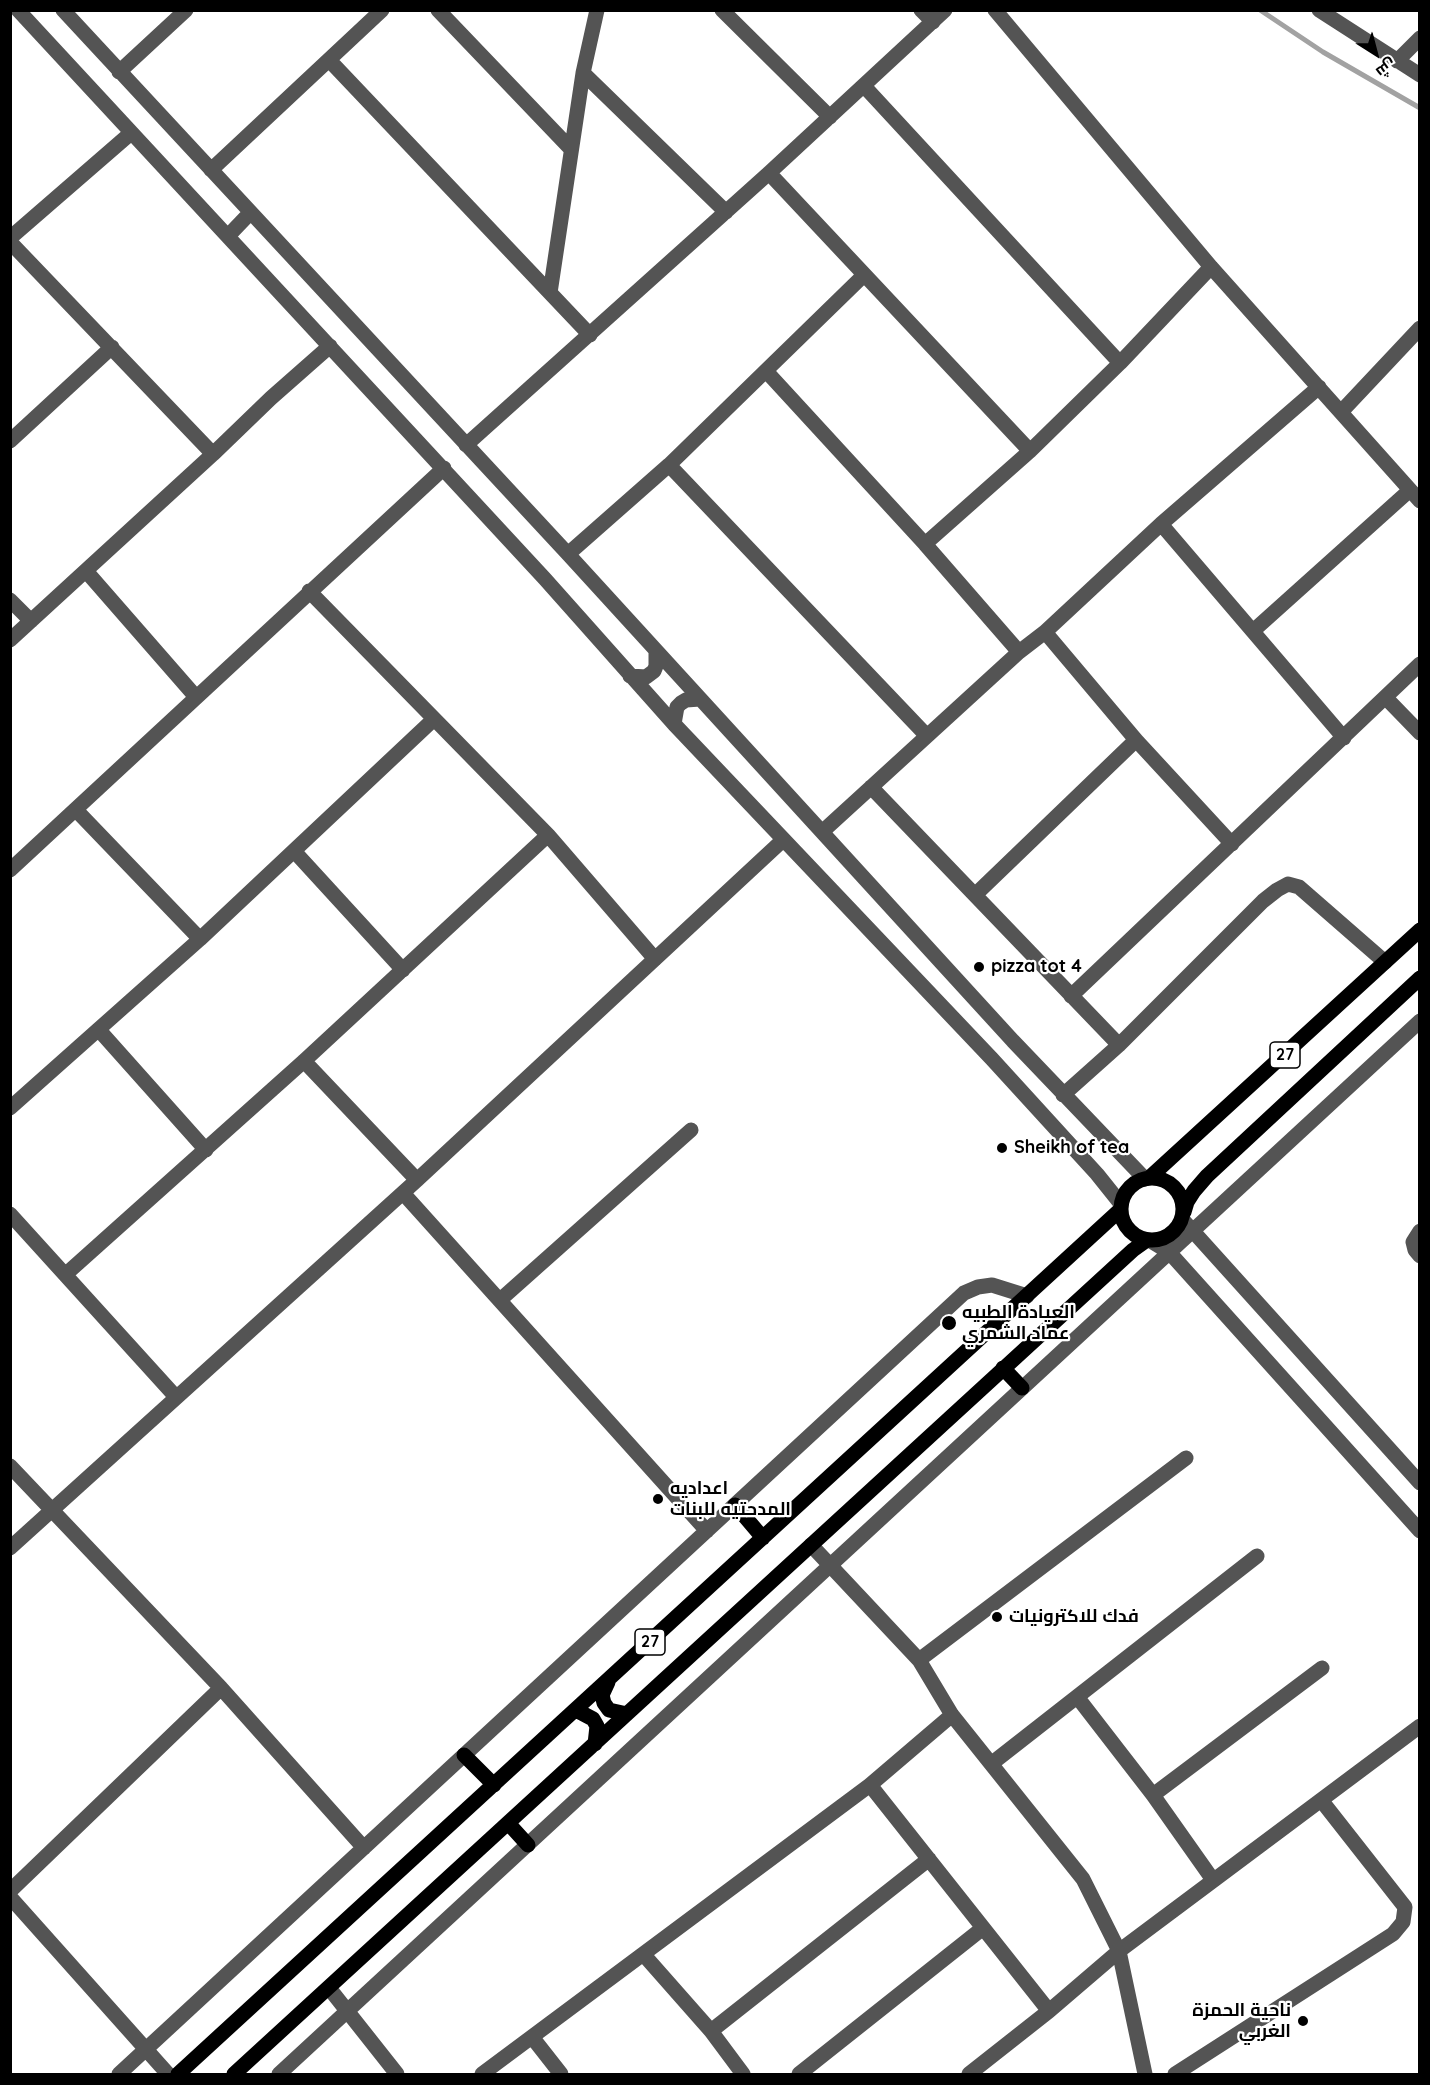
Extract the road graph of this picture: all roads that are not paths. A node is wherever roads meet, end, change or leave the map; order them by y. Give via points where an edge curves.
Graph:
1 (63, 10) edge
2 (186, 10) edge
3 (382, 10) edge
4 (438, 10) edge
5 (597, 10) edge
6 (722, 10) edge
7 (921, 10) edge
8 (945, 10) edge
9 (995, 10) edge
10 (19, 11) edge
11 (1329, 13) edge
12 (10, 18) edge
13 (933, 22) junction
14 (1419, 38) edge
15 (330, 61) junction
16 (1397, 61) junction
17 (119, 72) junction
18 (582, 73) junction
19 (1419, 75) edge
20 (864, 86) junction
21 (830, 117) junction
22 (131, 133) junction
23 (570, 148) junction
24 (211, 170) junction
25 (769, 174) junction
26 (726, 212) junction
27 (250, 213) junction
28 (228, 236) junction
29 (10, 240) edge
30 (1211, 267) junction
31 (864, 275) junction
32 (550, 292) junction
33 (1419, 328) edge
34 (590, 335) junction
35 (330, 346) junction
36 (112, 347) junction
37 (1120, 363) junction
38 (766, 371) junction
39 (1319, 387) junction
40 (1341, 412) junction
41 (10, 441) edge
42 (466, 445) junction
43 (1030, 451) junction
44 (213, 454) junction
45 (669, 465) junction
46 (444, 468) junction
47 (1415, 496) edge
48 (1161, 524) junction
49 (925, 544) junction
50 (567, 554) junction
51 (86, 571) junction
52 (309, 591) junction
53 (10, 600) edge
54 (31, 621) junction
55 (1253, 631) junction
56 (1045, 632) junction
57 (10, 640) edge
58 (656, 651) junction
59 (1019, 652) junction
60 (1419, 664) edge
61 (630, 676) junction
62 (196, 697) junction
63 (1386, 698) junction
64 (700, 699) junction
65 (434, 719) junction
66 (674, 724) junction
67 (1419, 733) edge
68 (927, 736) junction
69 (1344, 738) junction
70 (1136, 740) junction
71 (871, 787) junction
72 (76, 810) junction
73 (822, 832) junction
74 (548, 836) junction
75 (783, 840) junction
76 (1232, 844) junction
77 (294, 851) junction
78 (10, 870) edge
79 (976, 894) junction
80 (1419, 930) edge
81 (200, 939) junction
82 (655, 959) junction
83 (1385, 962) junction
84 (403, 970) junction
85 (1419, 978) edge
86 (1071, 996) junction
87 (1419, 1021) edge
88 (99, 1030) junction
89 (1013, 1041) junction
90 (1119, 1046) junction
91 (992, 1059) junction
92 (304, 1062) junction
93 (1063, 1095) junction
94 (10, 1108) edge
95 (691, 1130) dead end
96 (206, 1150) junction
97 (1147, 1179) junction
98 (417, 1180) junction
99 (403, 1192) junction
100 (1121, 1207) junction
101 (10, 1214) edge
102 (1186, 1221) junction
103 (1419, 1232) edge
104 (1149, 1240) junction
105 (1169, 1252) junction
106 (1419, 1256) edge
107 (66, 1274) junction
108 (1027, 1296) junction
109 (500, 1300) junction
110 (1003, 1368) junction
111 (1022, 1388) junction
112 (176, 1397) junction
113 (1186, 1458) dead end
114 (10, 1466) edge
115 (1419, 1483) edge
116 (735, 1504) junction
117 (52, 1510) junction
118 (707, 1531) junction
119 (1419, 1531) edge
120 (763, 1538) junction
121 (811, 1545) junction
122 (10, 1548) edge
123 (1257, 1556) dead end
124 (831, 1564) junction
125 (919, 1660) junction
126 (1322, 1668) dead end
127 (609, 1680) junction
128 (221, 1688) junction
129 (1077, 1698) junction
130 (576, 1710) junction
131 (627, 1714) junction
132 (951, 1715) junction
133 (1419, 1726) edge
134 (595, 1743) junction
135 (464, 1755) junction
136 (991, 1764) junction
137 (494, 1785) junction
138 (870, 1785) junction
139 (1153, 1795) junction
140 (1321, 1800) junction
141 (508, 1823) junction
142 (528, 1845) junction
143 (364, 1848) junction
144 (929, 1859) junction
145 (1213, 1880) junction
146 (10, 1891) edge
147 (10, 1897) edge
148 (983, 1928) junction
149 (1119, 1951) junction
150 (644, 1954) junction
151 (329, 1988) junction
152 (347, 2011) junction
153 (1049, 2012) junction
154 (711, 2031) junction
155 (532, 2037) junction
156 (147, 2049) junction
157 (119, 2074) edge
158 (168, 2074) edge
159 (178, 2074) edge
160 (234, 2074) edge
161 (279, 2074) edge
162 (397, 2074) edge
163 (482, 2074) edge
164 (561, 2074) edge
165 (743, 2074) edge
166 (799, 2074) edge
167 (969, 2074) edge
168 (1145, 2074) edge
169 (1175, 2074) edge

1 - 17 street
2 - 17 street
3 - 15 street
4 - 23 street
5 - 18 street
6 - 21 street
7 - 13 street
8 - 13 street
9 - 30 street
10 - 12 street
10 - 22 street
11 - 16 street
13 - 20 street
14 - 16 street
15 - 24 street
15 - 32 street
16 - 19 street
17 - 24 street
18 - 23 street
18 - 26 street
20 - 21 street
20 - 37 street
21 - 25 street
22 - 28 street
22 - 29 street
23 - 32 street
24 - 27 street
25 - 26 street
25 - 31 street
26 - 34 street
27 - 28 street
27 - 42 street
28 - 35 street
29 - 36 street
30 - 37 street
30 - 39 street
31 - 38 street
31 - 43 street
32 - 34 street
33 - 40 street
34 - 42 street
35 - 44 street
35 - 46 street
36 - 41 street
36 - 44 street
37 - 43 street
38 - 45 street
38 - 49 street
39 - 40 street
39 - 48 street
40 - 47 street
42 - 50 street
43 - 49 street
44 - 51 street
45 - 50 street
45 - 68 street
46 - 52 street
46 - 61 street
47 - 55 street
48 - 55 street
48 - 56 street
49 - 59 street
50 - 58 street
51 - 54 street
51 - 62 street
52 - 62 street
52 - 65 street
53 - 54 street
54 - 57 street
55 - 69 street
56 - 59 street
56 - 70 street
58 - 61 street via 654,671 646,677
58 - 64 street
59 - 68 street
60 - 63 street
61 - 66 street
62 - 72 street
63 - 67 street
63 - 69 street
64 - 66 street via 681,703
64 - 73 street
65 - 74 street
65 - 77 street
66 - 75 street
68 - 71 street
69 - 76 street
70 - 76 street
70 - 79 street
71 - 73 street
71 - 79 street
72 - 78 street
72 - 81 street
73 - 89 street
74 - 82 street
74 - 84 street
75 - 82 street
75 - 91 street
76 - 86 street
77 - 81 street
77 - 84 street
79 - 86 street
80 - 83 main road, 27
81 - 88 street
82 - 98 street
83 - 90 street via 1299,887 1288,884 1263,902
83 - 97 main road, 27
84 - 92 street
85 - 102 main road, 27 via 1207,1176 1187,1202
86 - 90 street
87 - 102 street
88 - 94 street
88 - 96 street
89 - 91 street
89 - 93 street
90 - 93 street
91 - 100 street via 1097,1174
92 - 96 street
92 - 98 street
93 - 97 street
95 - 109 street
96 - 107 street
97 - 100 main road, 27 via 1129,1188
97 - 102 main road via 1158,1179 1174,1187 1183,1203
98 - 99 street
99 - 109 street
99 - 112 street
100 - 104 main road via 1125,1226 1138,1238
100 - 108 main road, 27
101 - 107 street
102 - 104 main road, 27 via 1167,1237
102 - 105 street
102 - 115 street
103 - 106 street via 1413,1242
104 - 105 street
104 - 110 main road, 27 via 1133,1250
105 - 111 street
105 - 119 street
107 - 112 street
108 - 116 street via 992,1285 964,1293
108 - 120 main road, 27
109 - 118 street
110 - 111 main road
110 - 121 main road, 27
111 - 124 street
112 - 117 street
113 - 125 street
114 - 117 street
116 - 118 street
116 - 120 main road
117 - 122 street
117 - 128 street
118 - 135 street
120 - 127 main road, 27
121 - 124 street
121 - 131 main road, 27
123 - 129 street
124 - 125 street
124 - 142 street
125 - 132 street
126 - 139 street
127 - 130 main road, 27
127 - 131 main road via 602,1695 604,1703 609,1710
128 - 143 street
128 - 146 street
129 - 136 street
129 - 139 street
130 - 134 main road via 593,1719 597,1726
130 - 137 main road, 27
131 - 134 main road, 27
132 - 136 street
132 - 138 street
133 - 140 street
134 - 141 main road, 27
135 - 137 main road
135 - 143 street
136 - 149 street via 1083,1879
137 - 159 main road, 27
138 - 144 street
138 - 150 street
139 - 145 street
140 - 145 street
140 - 169 street via 1405,1907 1403,1922 1393,1934
141 - 142 main road
141 - 151 main road, 27
142 - 152 street
143 - 156 street
144 - 148 street
144 - 154 street
145 - 149 street
147 - 156 street
148 - 153 street
148 - 166 street
149 - 153 street
149 - 168 street
150 - 154 street
150 - 155 street
151 - 152 street
151 - 160 main road, 27
152 - 161 street
152 - 162 street
153 - 167 street
154 - 165 street
155 - 163 street
155 - 164 street
156 - 157 street
156 - 158 street

